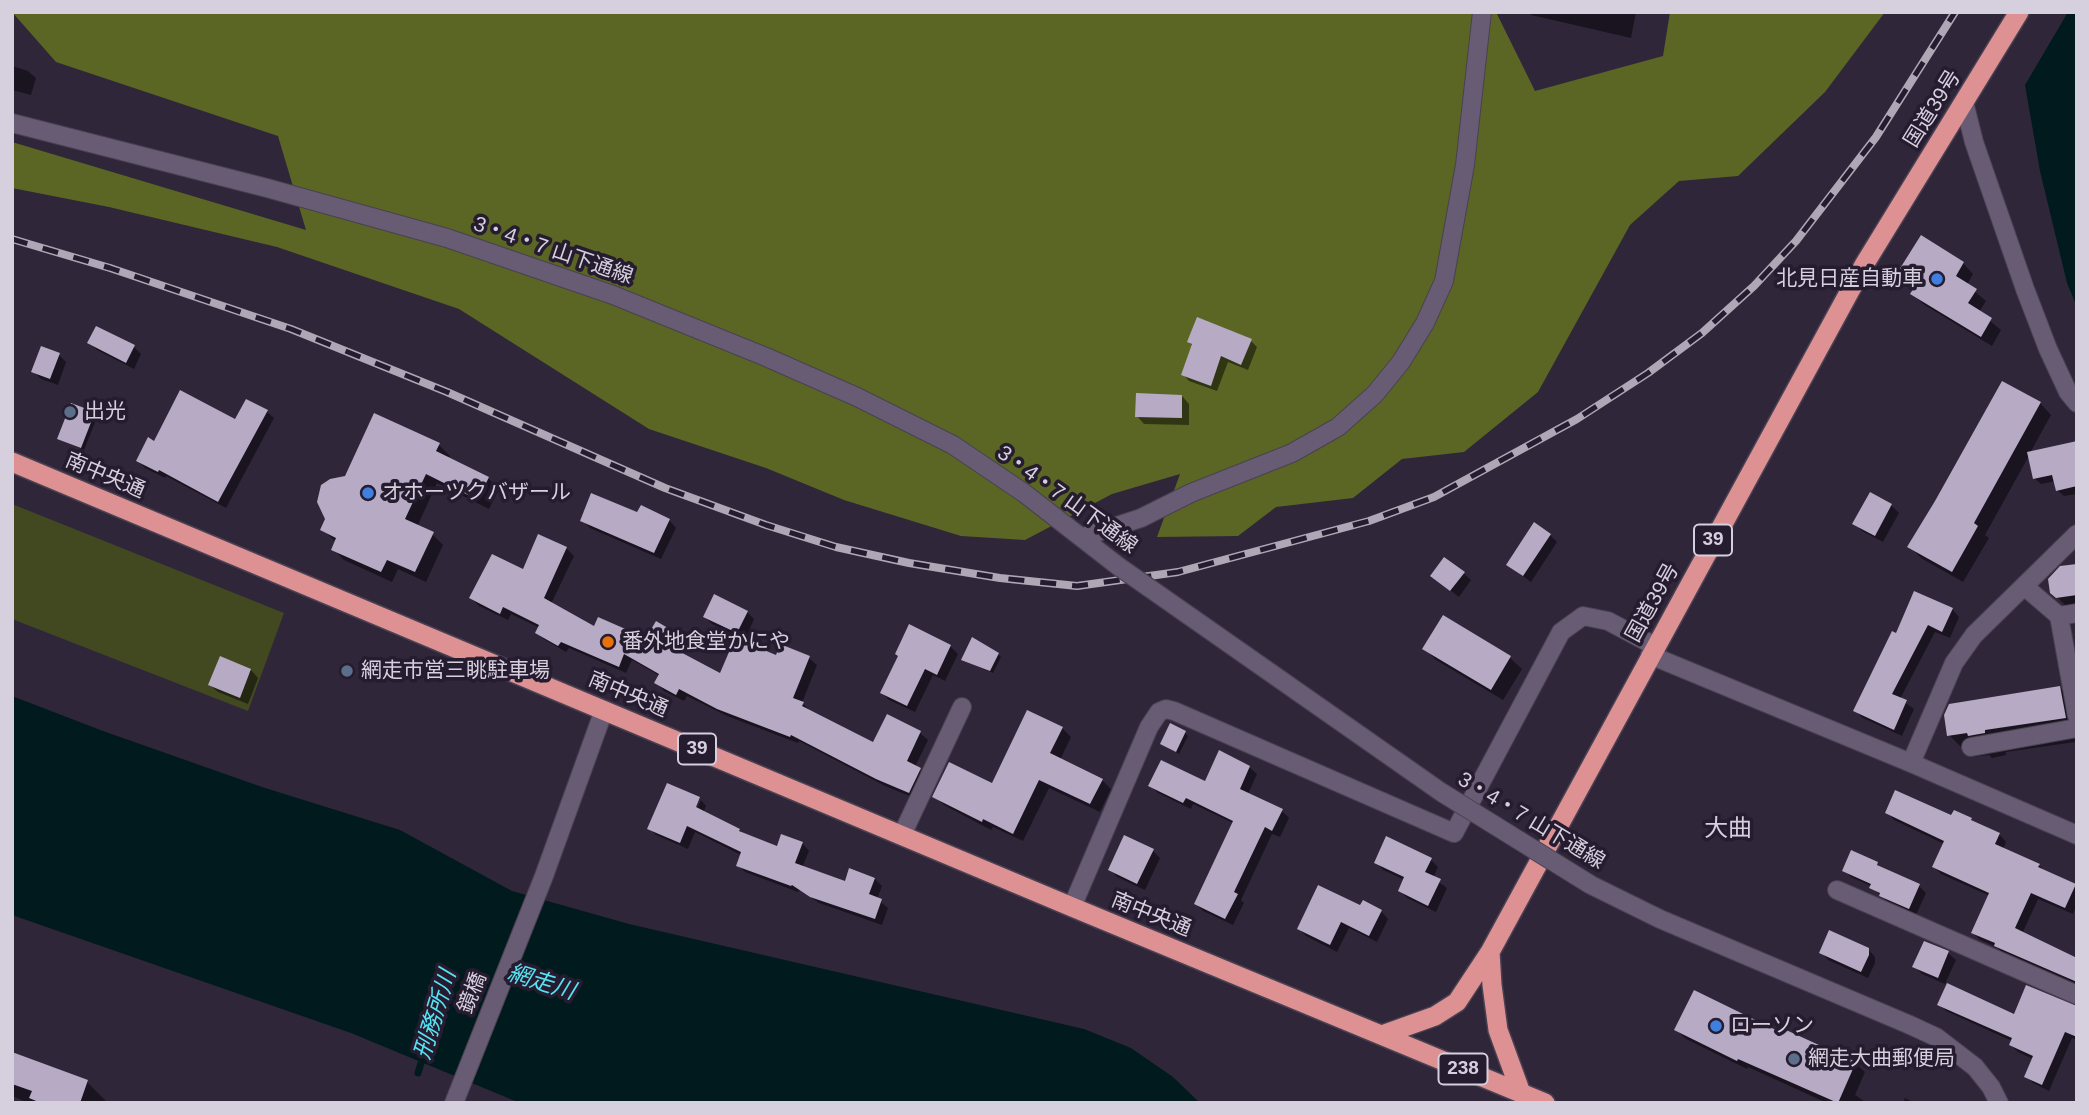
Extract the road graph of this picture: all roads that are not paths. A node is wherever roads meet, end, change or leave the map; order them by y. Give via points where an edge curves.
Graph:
1 (1482, 12) edge
2 (2019, 12) edge
3 (1964, 102) junction
4 (12, 123) edge
5 (2077, 403) edge
6 (12, 462) edge
7 (2077, 534) edge
8 (1083, 537) junction
9 (2024, 586) junction
10 (2068, 614) edge
11 (1653, 651) junction
12 (962, 707) dead end
13 (604, 710) junction
14 (2077, 716) edge
15 (2077, 728) edge
16 (1971, 747) dead end
17 (1911, 763) junction
18 (902, 835) junction
19 (2077, 835) edge
20 (1837, 890) dead end
21 (1072, 907) junction
22 (1490, 952) junction
23 (2077, 995) edge
24 (1382, 1035) junction
25 (1521, 1093) junction
26 (458, 1095) edge
27 (1545, 1103) edge
28 (1999, 1103) edge

1 - 8 street via 1465,166 1444,281 1401,362 1375,394 1338,427 1292,453 1232,475 1141,518
2 - 3 highway, 国道39号 / 39
3 - 5 street via 2034,313
3 - 11 highway, 国道39号 / 39 via 1864,265
4 - 8 street, 3・4・7 山下通線 via 447,238 613,295 778,362 953,445
6 - 13 highway, 南中央通 / 39
7 - 9 street
8 - 28 street, 3・4・7 山下通線, bridge via 1441,792 1591,885 1936,1037 1975,1067
9 - 10 street
9 - 17 street via 1974,635 1954,663
10 - 14 street
11 - 17 street
11 - 21 street via 1608,621 1583,616 1561,632 1454,834 1166,709 1153,718
11 - 22 highway, 国道39号 / 39
12 - 18 street
13 - 18 highway, 南中央通 / 39
13 - 26 street, 鏡橋
15 - 16 street
17 - 19 street
18 - 21 highway, 南中央通 / 39
20 - 23 street
21 - 24 highway, 南中央通 / 39
22 - 24 highway, 国道39号 / 39 via 1457,1002 1435,1016
22 - 25 highway via 1498,1030
24 - 25 highway, 238
25 - 27 highway, 238

